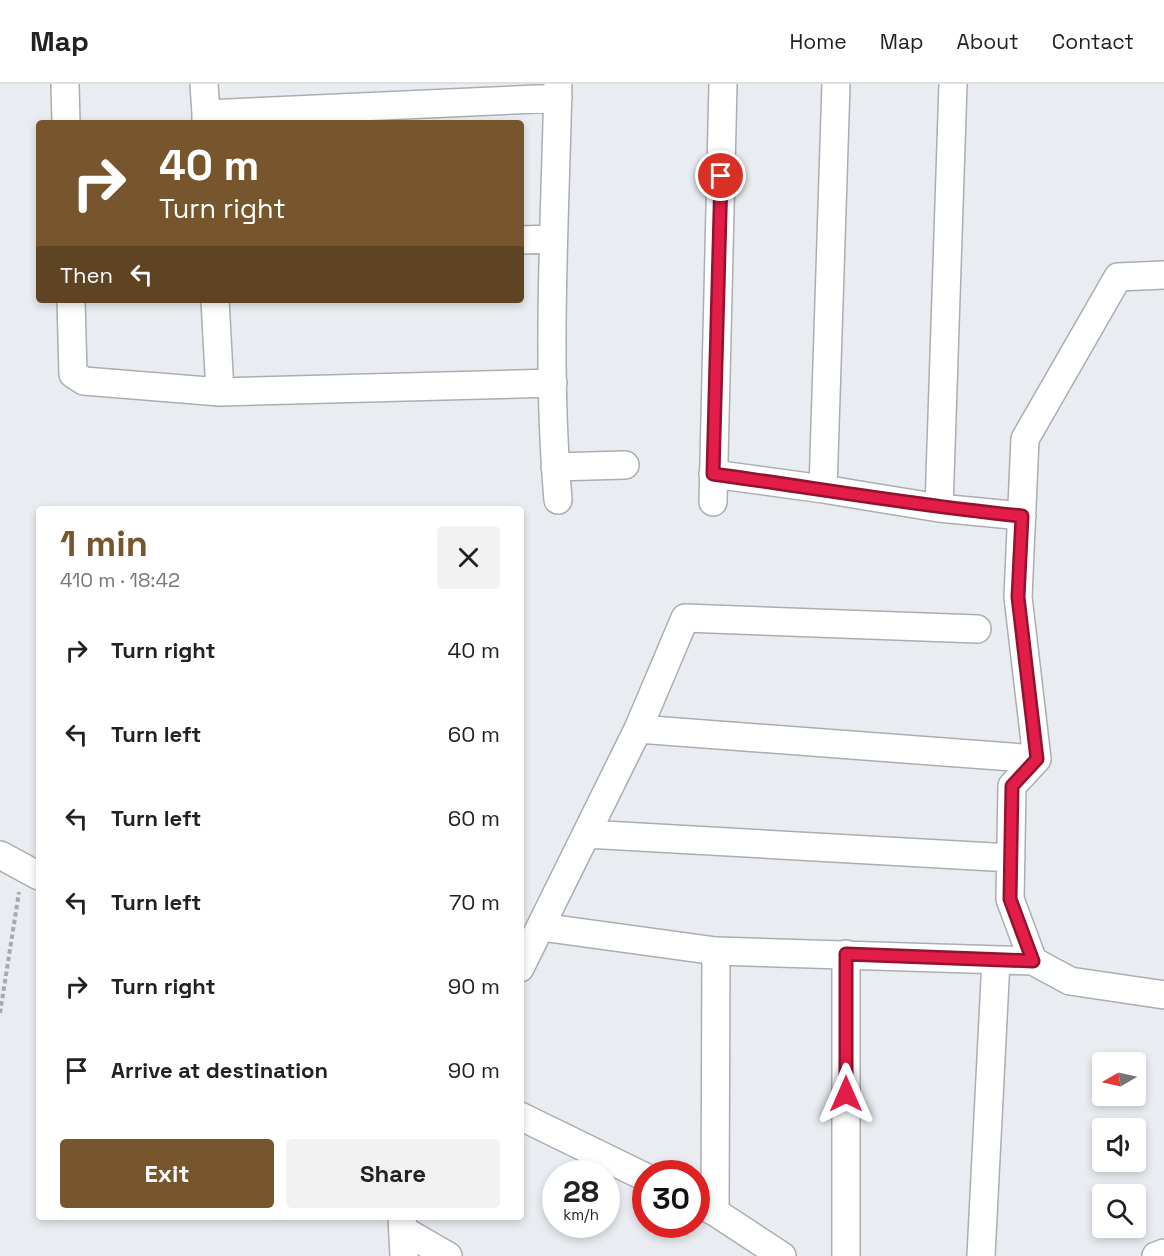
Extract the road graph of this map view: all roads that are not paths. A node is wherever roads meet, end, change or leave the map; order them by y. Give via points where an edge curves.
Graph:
1 (65, 84) edge
2 (204, 84) edge
3 (723, 84) edge
4 (836, 84) edge
5 (953, 84) edge
6 (558, 91) edge
7 (206, 118) edge
8 (66, 120) edge
9 (553, 239) junction
10 (524, 240) edge
11 (1164, 274) edge
12 (71, 303) edge
13 (215, 303) edge
14 (552, 383) junction
15 (220, 392) junction
16 (626, 465) dead end
17 (555, 467) junction
18 (713, 474) junction
19 (823, 489) junction
20 (558, 500) dead end
21 (712, 502) dead end
22 (939, 508) junction
23 (1022, 516) junction
24 (977, 629) dead end
25 (638, 729) junction
26 (1037, 759) junction
27 (586, 834) junction
28 (1011, 858) junction
29 (541, 927) junction
30 (716, 951) junction
31 (846, 954) junction
32 (524, 960) edge
33 (996, 960) junction
34 (1033, 961) junction
35 (1164, 995) edge
36 (524, 1118) edge
37 (707, 1160) edge
38 (632, 1171) edge
39 (710, 1210) edge
40 (403, 1234) edge
41 (1164, 1253) edge
42 (448, 1256) edge
43 (783, 1256) edge
44 (846, 1256) edge
45 (981, 1256) edge
46 (1156, 1256) edge

1 - 8 street
2 - 7 street
3 - 18 street
4 - 19 street
5 - 22 street
6 - 7 street
6 - 9 street
9 - 10 street
9 - 14 street
11 - 23 street via 1118,277 1025,439
12 - 15 street via 73,374 84,381
13 - 15 street
14 - 15 street
14 - 17 street
16 - 17 street
17 - 20 street
18 - 19 street
18 - 21 street
19 - 22 street
22 - 23 street
23 - 26 street via 1018,597
24 - 25 street via 685,618
25 - 26 street
25 - 27 street
26 - 28 street via 1012,786
27 - 28 street
27 - 29 street
28 - 34 street via 1010,899
29 - 30 street
29 - 32 street
30 - 31 street
30 - 37 street
31 - 33 street
31 - 44 street
33 - 34 street
33 - 45 street
34 - 35 street via 1070,981
36 - 38 street
39 - 43 street
40 - 42 street
41 - 46 street

